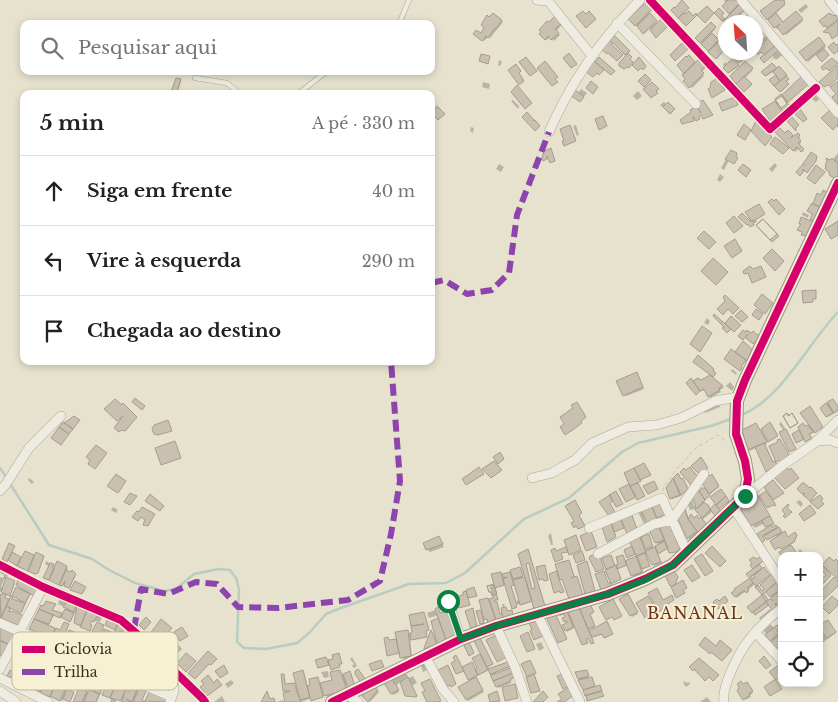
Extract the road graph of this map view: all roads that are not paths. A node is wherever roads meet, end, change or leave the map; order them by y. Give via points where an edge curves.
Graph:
1 (408, 0) edge
2 (537, 0) edge
3 (640, 0) edge
4 (650, 0) edge
5 (741, 0) edge
6 (829, 0) edge
7 (838, 11) edge
8 (400, 20) edge
9 (617, 23) junction
10 (592, 56) junction
11 (322, 75) edge
12 (195, 78) dead end
13 (816, 88) junction
14 (235, 90) edge
15 (303, 90) edge
16 (696, 104) dead end
17 (838, 114) edge
18 (549, 132) dead end
19 (838, 183) edge
20 (738, 399) junction
21 (61, 416) dead end
22 (838, 420) edge
23 (816, 442) junction
24 (838, 442) edge
25 (704, 474) dead end
26 (532, 478) dead end
27 (3, 488) edge
28 (745, 496) junction
29 (733, 507) junction
30 (672, 520) junction
31 (589, 528) dead end
32 (687, 552) junction
33 (598, 554) dead end
34 (0, 565) edge
35 (778, 576) edge
36 (43, 587) junction
37 (448, 601) dead end
38 (778, 611) edge
39 (536, 614) junction
40 (0, 623) edge
41 (496, 626) junction
42 (20, 632) joint
43 (135, 632) edge
44 (756, 634) junction
45 (461, 639) junction
46 (12, 647) edge
47 (425, 656) junction
48 (778, 657) edge
49 (0, 669) edge
50 (178, 675) edge
51 (0, 678) edge
52 (12, 684) edge
53 (24, 690) edge
54 (149, 690) edge
55 (0, 691) edge
56 (353, 698) edge
57 (171, 700) edge
58 (16, 702) edge
59 (48, 702) edge
60 (205, 702) edge
61 (332, 702) edge
62 (454, 702) edge
63 (526, 702) edge
64 (580, 702) edge
65 (724, 702) edge

1 - 8 lane
2 - 10 street via 548,1
3 - 9 street
4 - 13 street via 770,130
5 - 13 street
6 - 7 street
9 - 10 street
9 - 16 street
10 - 18 street
11 - 15 lane
12 - 14 lane via 227,83
13 - 17 street
19 - 20 street via 744,380
20 - 26 street via 716,401 681,418 656,425 628,427 592,444 575,460 552,473
20 - 28 street via 736,434 748,479
21 - 27 street via 29,448
22 - 23 street
23 - 24 street
23 - 28 street
25 - 30 street
28 - 29 street
29 - 32 street
29 - 35 street
30 - 31 street via 662,498
30 - 32 street
30 - 33 street via 654,524
32 - 39 street via 673,565 645,580
34 - 36 street
36 - 42 street
36 - 43 street via 121,620
37 - 45 street
38 - 44 street
39 - 41 street
39 - 64 street
40 - 42 street
41 - 45 street
41 - 63 street via 515,667
44 - 48 street
44 - 65 street via 738,658 728,681
45 - 47 street
46 - 49 street
47 - 56 street
47 - 62 street
50 - 60 street
51 - 52 street
53 - 59 street
54 - 57 street
55 - 58 street
56 - 61 street

